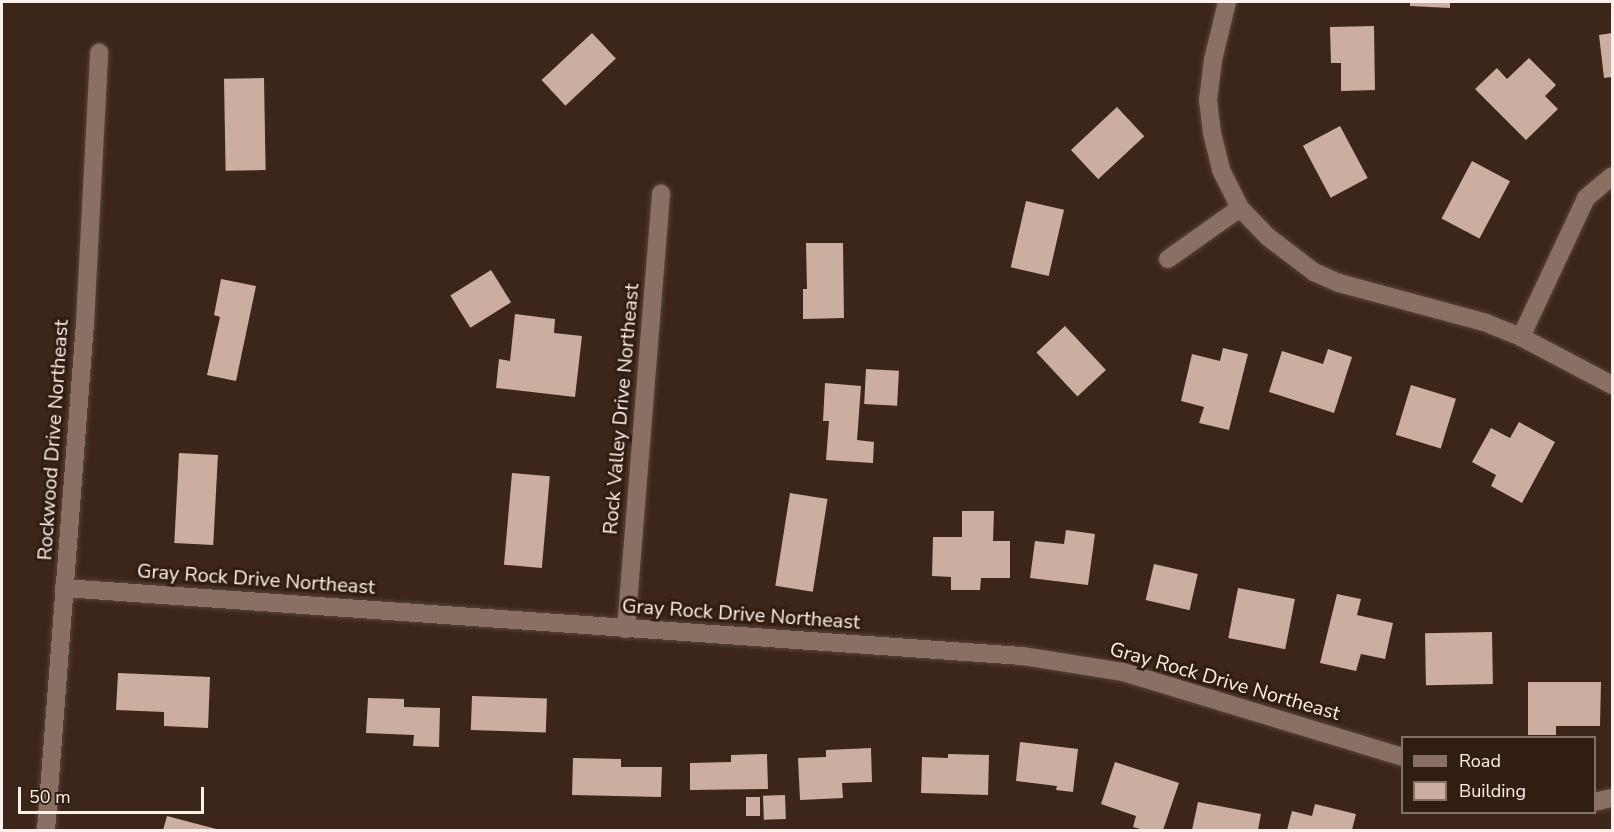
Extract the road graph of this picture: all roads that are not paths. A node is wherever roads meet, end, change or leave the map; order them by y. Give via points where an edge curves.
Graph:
1 (1227, 2) edge
2 (99, 52) dead end
3 (1612, 176) edge
4 (661, 193) dead end
5 (1240, 208) junction
6 (1168, 259) dead end
7 (1521, 337) junction
8 (1612, 385) edge
9 (64, 588) junction
10 (626, 629) junction
11 (1401, 757) edge
12 (1612, 798) edge
13 (1596, 802) edge
14 (46, 831) edge

1 - 5 street via 1208,99 1221,170
2 - 9 street, Rockwood Drive Northeast via 85,323
3 - 7 street via 1586,198
4 - 10 street, Rock Valley Drive Northeast
5 - 6 street
5 - 7 street via 1268,237 1314,272 1339,283 1484,322
7 - 8 street
9 - 10 street, Gray Rock Drive Northeast
9 - 14 street, Rockwood Drive Northeast
10 - 11 street, Gray Rock Drive Northeast via 1078,663 1123,672
12 - 13 street

